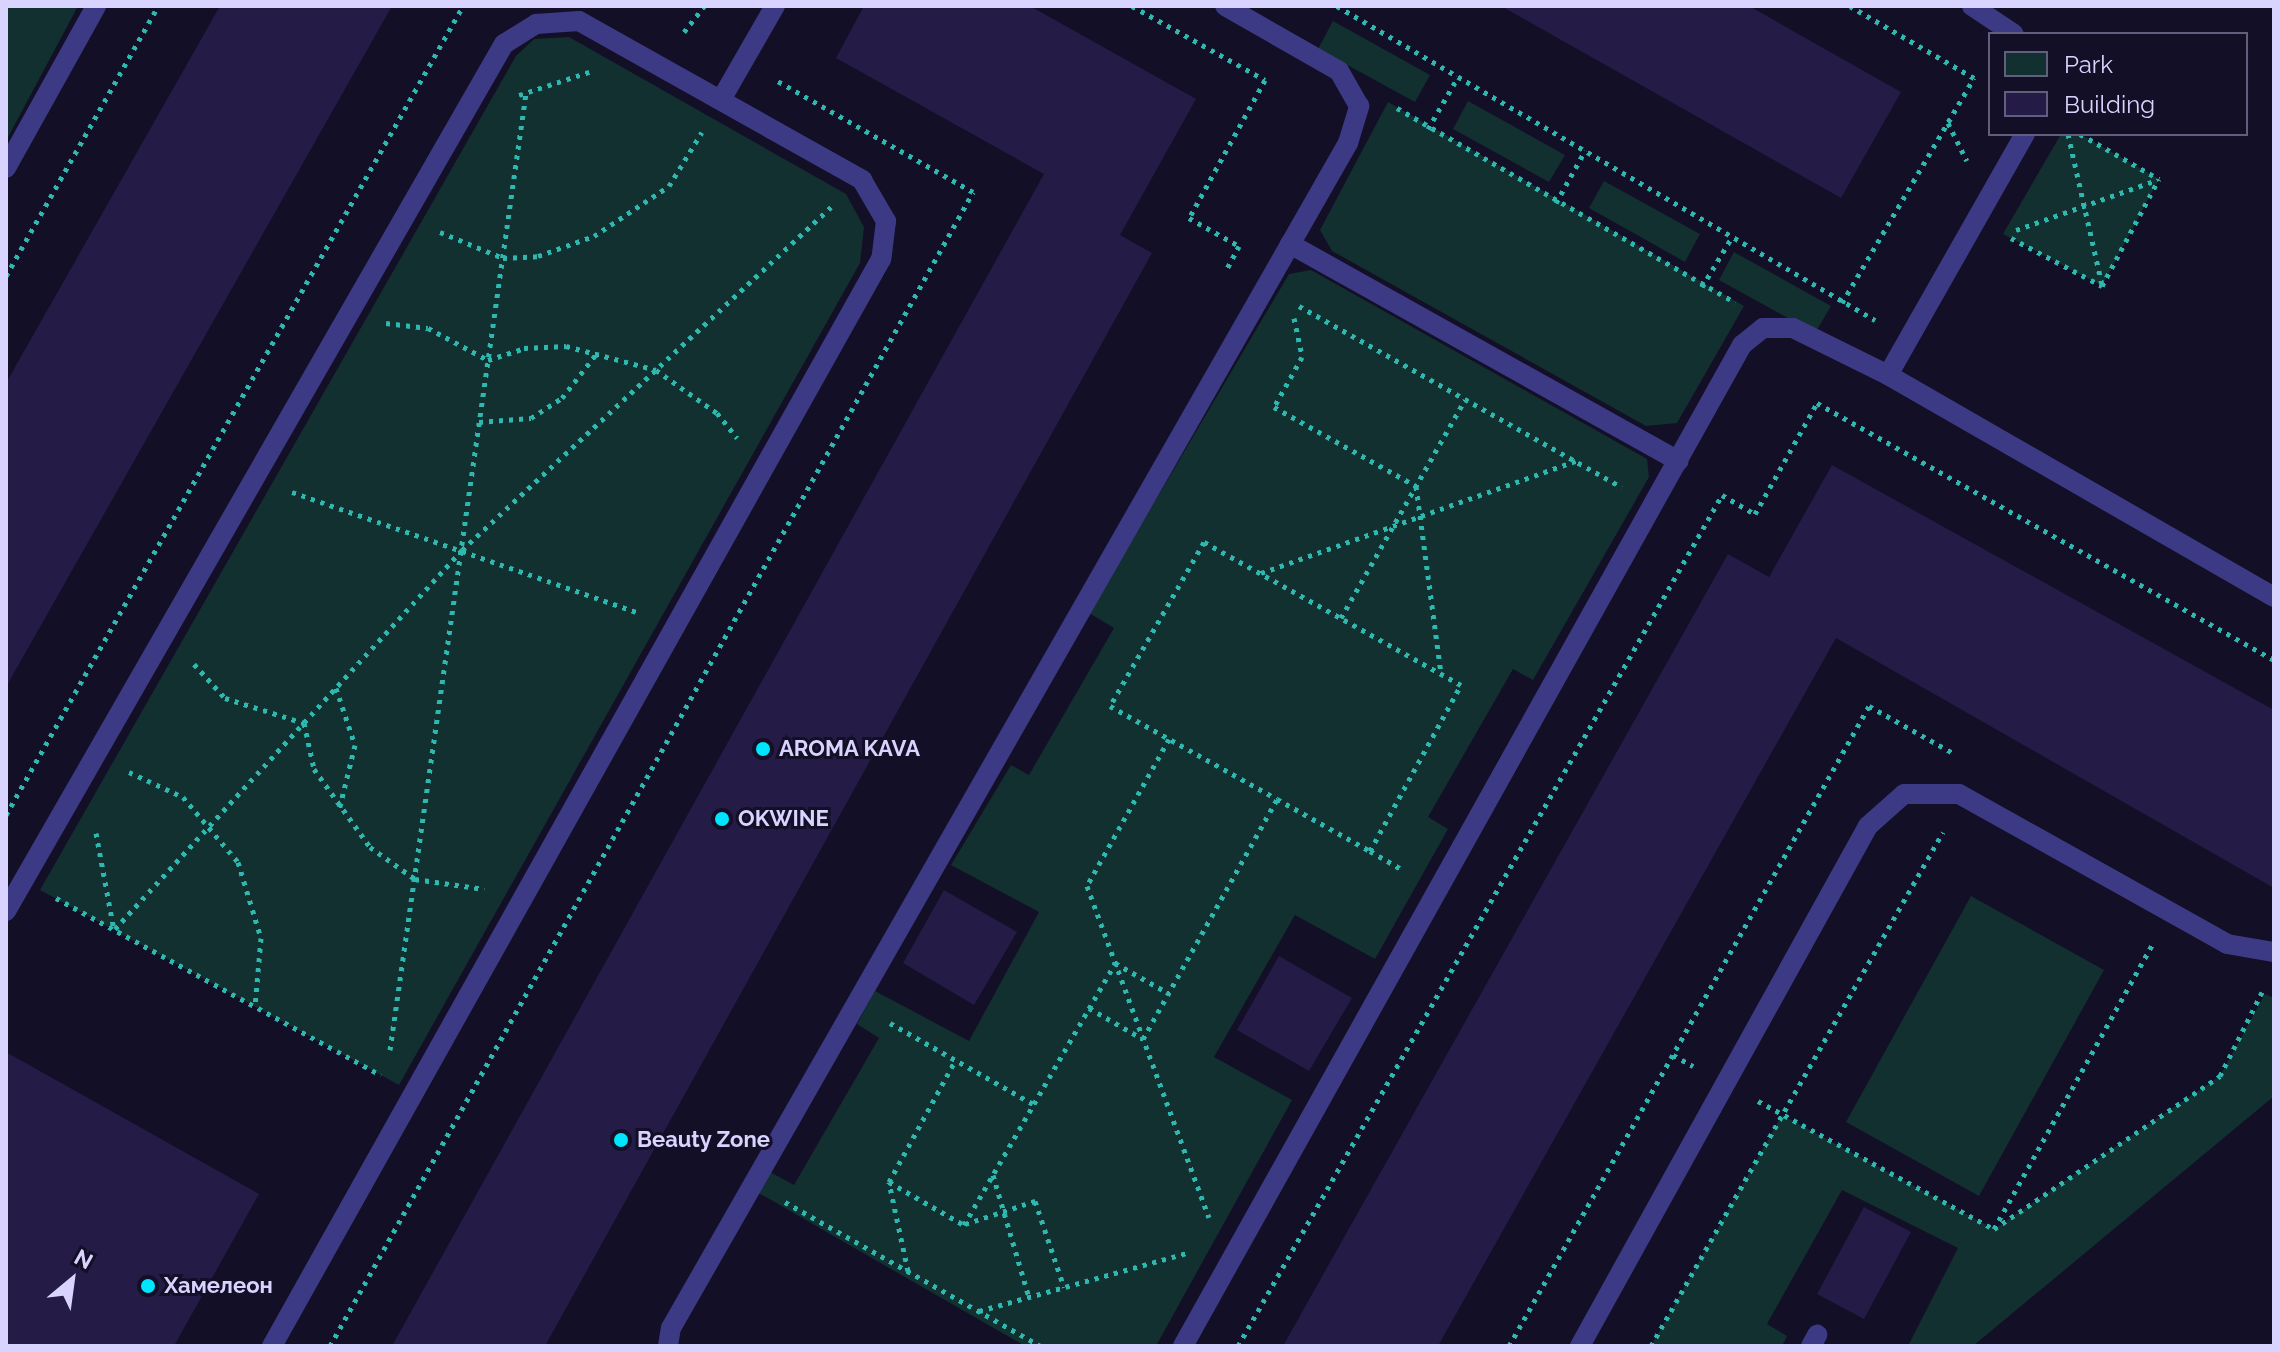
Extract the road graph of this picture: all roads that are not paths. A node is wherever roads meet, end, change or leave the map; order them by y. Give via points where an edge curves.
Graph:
1 (96, 6) edge
2 (775, 6) edge
3 (1225, 6) edge
4 (1972, 6) edge
5 (2011, 32) edge
6 (722, 98) junction
7 (2024, 136) edge
8 (6, 168) edge
9 (1290, 244) junction
10 (1888, 375) junction
11 (1678, 461) junction
12 (2274, 597) edge
13 (6, 911) edge
14 (2274, 952) edge
15 (272, 1346) edge
16 (668, 1346) edge
17 (1183, 1346) edge
18 (1580, 1346) edge

1 - 8 lane
2 - 6 lane
3 - 9 lane via 1339,71 1359,106 1348,143
4 - 5 lane
6 - 13 lane via 579,21 536,24 504,44
6 - 15 lane via 862,180 886,221 881,259
7 - 10 lane
9 - 11 lane
9 - 16 lane via 671,1328
10 - 11 lane via 1793,328 1763,328 1742,345
10 - 12 lane
11 - 17 lane
14 - 18 lane via 2227,944 1964,796 1904,794 1868,826

